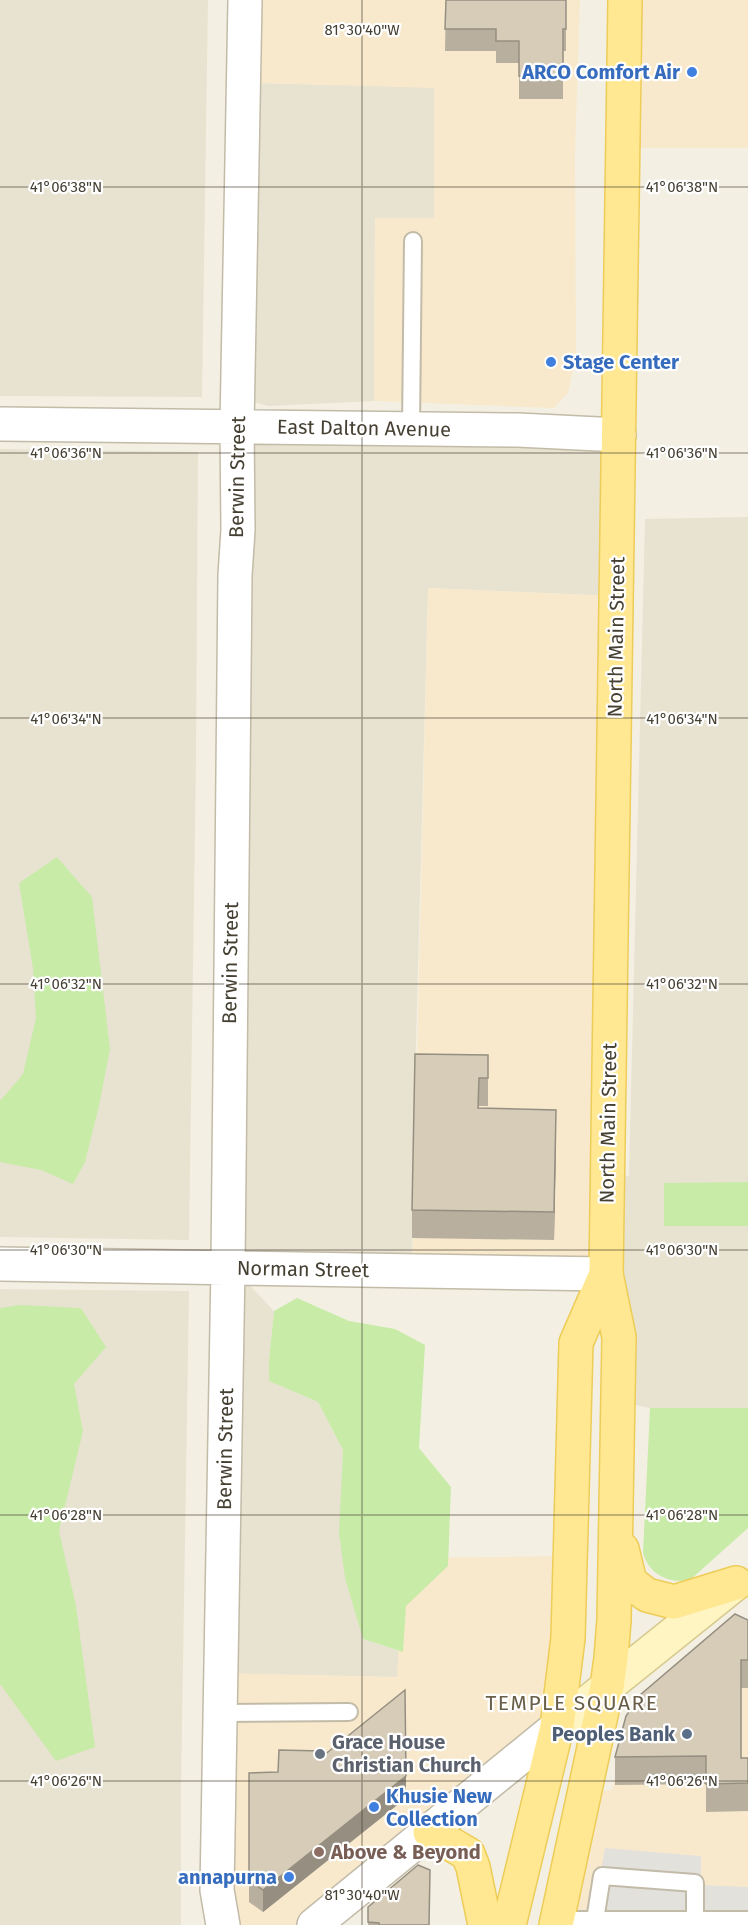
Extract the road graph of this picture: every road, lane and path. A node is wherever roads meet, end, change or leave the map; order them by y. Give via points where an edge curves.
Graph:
1 (244, 0) edge
2 (625, 0) edge
3 (413, 241) dead end
4 (0, 424) edge
5 (237, 426) junction
6 (411, 429) junction
7 (620, 435) junction
8 (0, 1264) edge
9 (228, 1267) junction
10 (606, 1274) junction
11 (615, 1497) junction
12 (742, 1578) edge
13 (607, 1687) junction
14 (349, 1712) dead end
15 (220, 1713) junction
16 (556, 1727) junction
17 (430, 1832) junction
18 (595, 1920) junction
19 (695, 1920) junction
20 (748, 1920) edge
21 (323, 1921) edge
22 (557, 1923) edge
23 (722, 1923) edge
24 (223, 1925) edge
25 (485, 1925) edge
26 (509, 1925) edge

1 - 5 street, Berwin Street
2 - 7 main road, North Main Street
3 - 6 lane
4 - 5 street, East Dalton Avenue
5 - 6 street, East Dalton Avenue
5 - 9 street, Berwin Street
6 - 7 street, East Dalton Avenue
7 - 10 main road, North Main Street
8 - 9 street, Norman Street
9 - 10 street, Norman Street
9 - 15 street, Berwin Street
10 - 11 main road, North Main Street via 619,1337
10 - 16 main road, North Main Street via 576,1343 568,1638
11 - 12 main road via 630,1582 646,1595 674,1602
11 - 13 main road, North Main Street via 614,1620
12 - 13 main road
13 - 16 main road
13 - 22 main road, North Main Street
14 - 15 lane
15 - 24 street, Berwin Street via 217,1890
16 - 17 street
16 - 26 main road, North Main Street
17 - 21 street
17 - 25 main road via 468,1854
18 - 19 lane
18 - 19 lane via 602,1876 695,1883
18 - 22 lane
19 - 23 lane
20 - 23 lane

